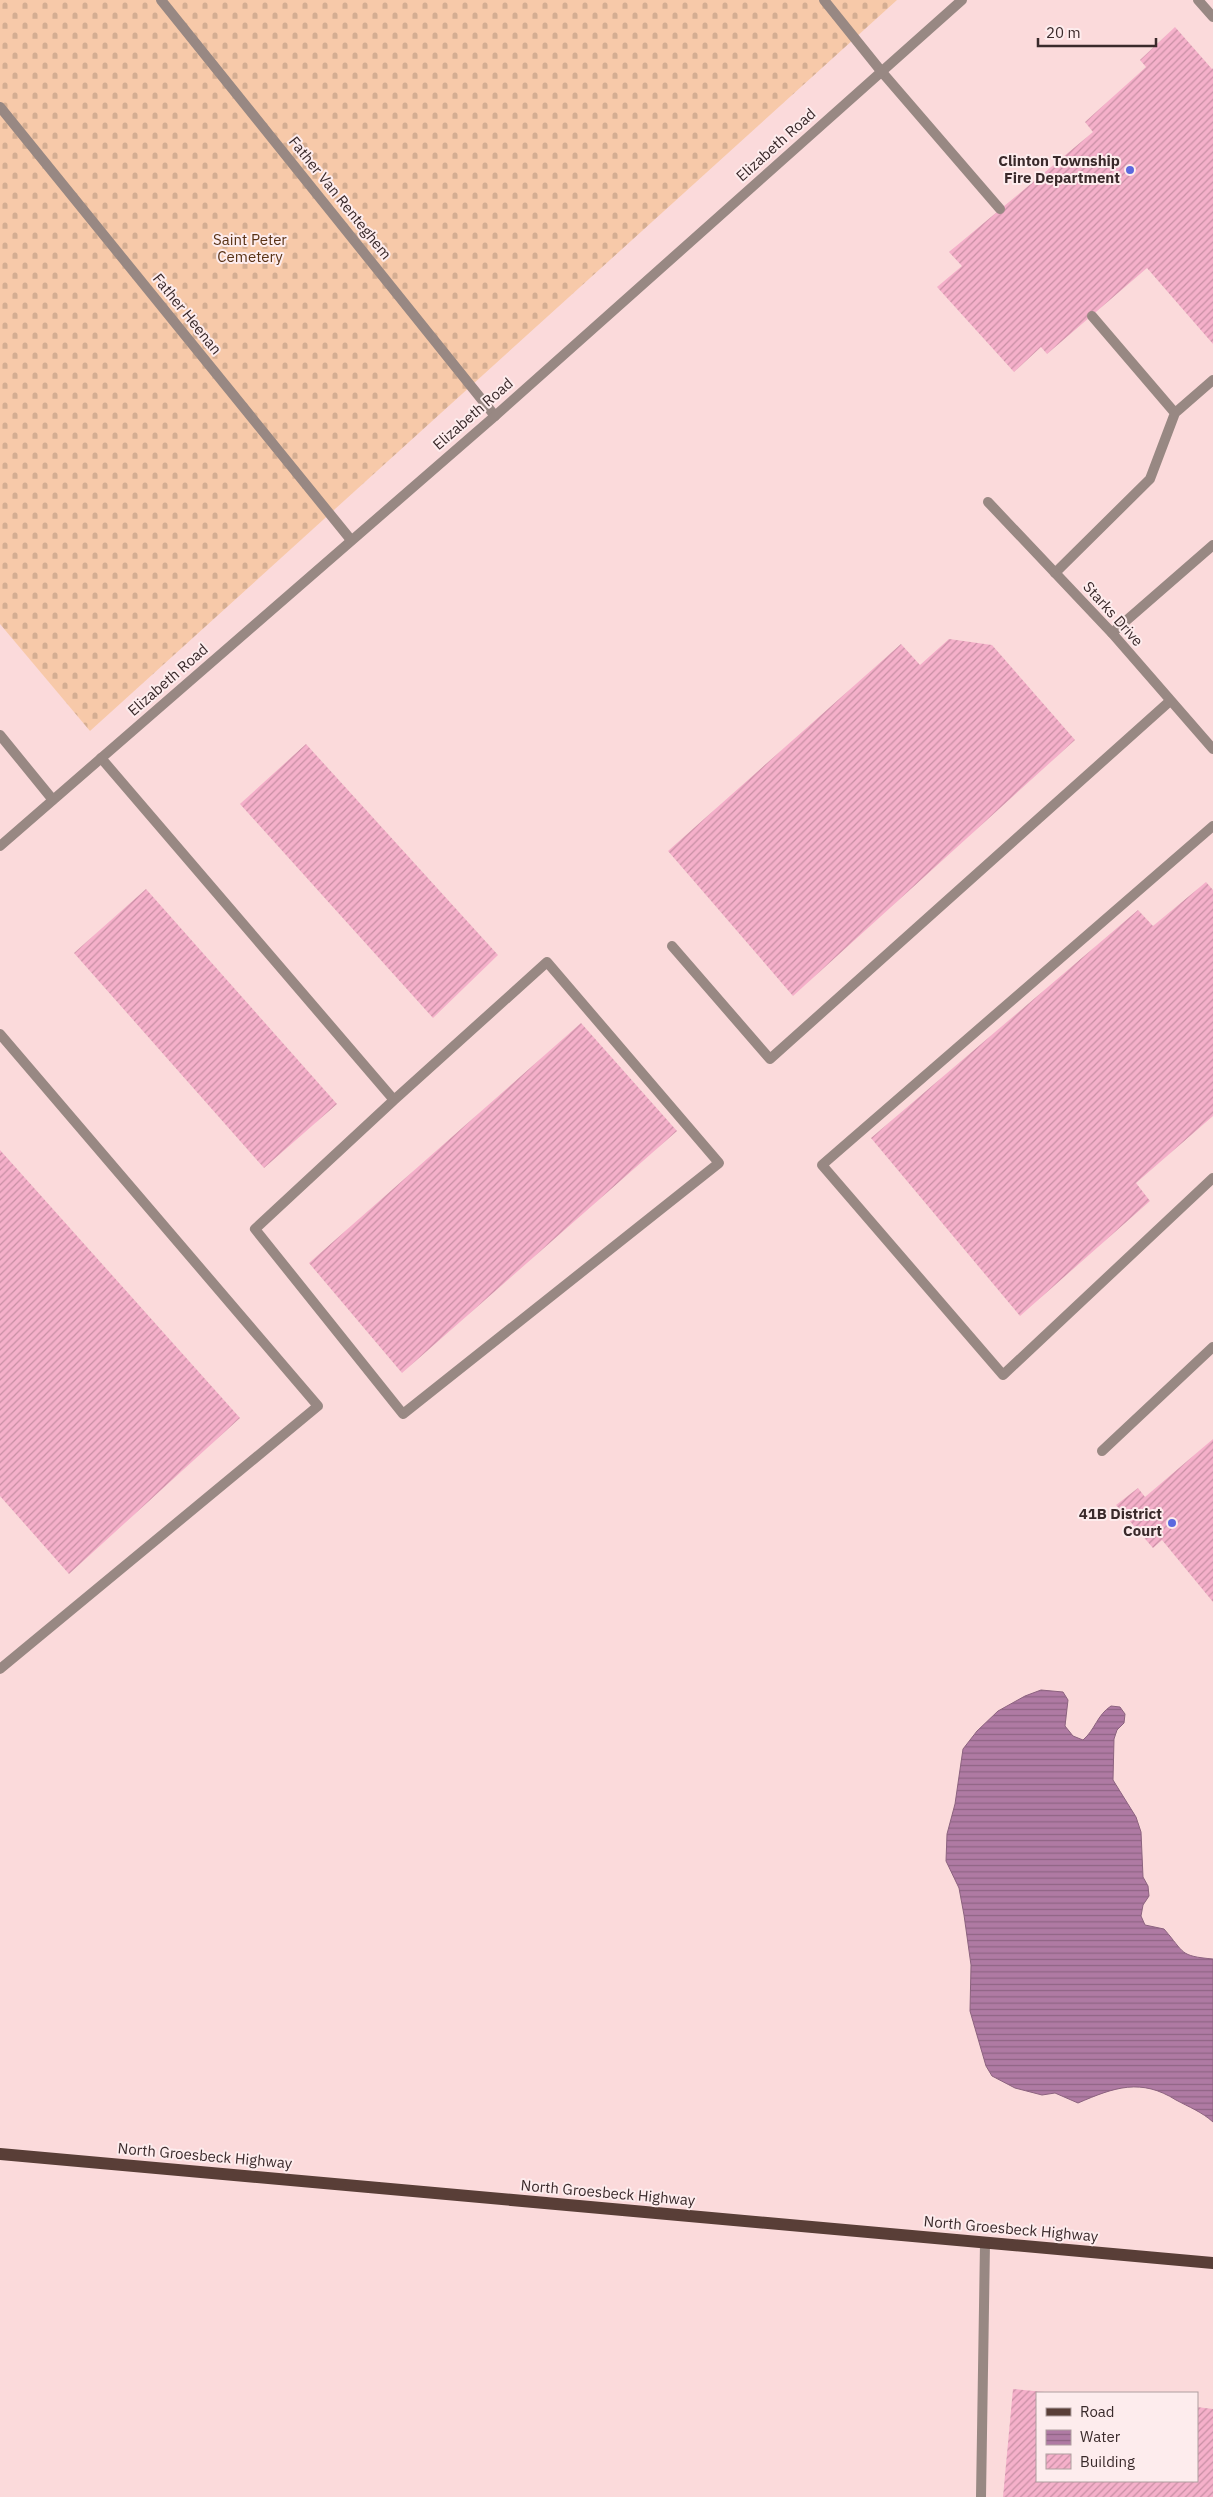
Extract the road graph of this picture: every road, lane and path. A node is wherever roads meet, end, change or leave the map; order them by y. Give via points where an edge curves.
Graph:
1 (161, 0) edge
2 (824, 0) edge
3 (962, 0) edge
4 (1198, 0) edge
5 (1213, 17) edge
6 (880, 71) junction
7 (0, 106) edge
8 (1000, 209) dead end
9 (1092, 316) dead end
10 (1213, 380) edge
11 (1175, 413) junction
12 (495, 416) junction
13 (988, 502) dead end
14 (351, 540) junction
15 (1213, 545) edge
16 (1055, 573) junction
17 (1112, 633) junction
18 (1170, 700) junction
19 (0, 735) edge
20 (1213, 749) edge
21 (101, 758) junction
22 (53, 800) junction
23 (1213, 826) edge
24 (0, 846) edge
25 (672, 946) dead end
26 (1, 1039) edge
27 (394, 1100) junction
28 (1213, 1178) edge
29 (1213, 1347) edge
30 (1102, 1451) dead end
31 (0, 1669) edge
32 (0, 2154) edge
33 (985, 2243) junction
34 (1213, 2263) edge
35 (981, 2497) edge

1 - 12 street, Father Van Renteghem
2 - 6 street
3 - 6 street, Elizabeth Road
4 - 5 street
6 - 8 street
6 - 12 street, Elizabeth Road
7 - 14 street, Father Heenan
9 - 11 street
10 - 11 street
11 - 16 street via 1150,478
12 - 14 street, Elizabeth Road
13 - 16 street, Starks Drive
14 - 21 street, Elizabeth Road
15 - 17 street
16 - 17 street, Starks Drive
17 - 18 street, Starks Drive
18 - 20 street, Starks Drive
18 - 25 street via 770,1059
19 - 22 street
21 - 22 street, Elizabeth Road
21 - 27 street
22 - 24 street, Elizabeth Road
23 - 28 street via 822,1165 1003,1374
26 - 31 street via 318,1406
27 - 27 street via 255,1229 403,1414 719,1163 547,962
29 - 30 street
32 - 33 main road, North Groesbeck Highway
33 - 34 main road, North Groesbeck Highway
33 - 35 street

